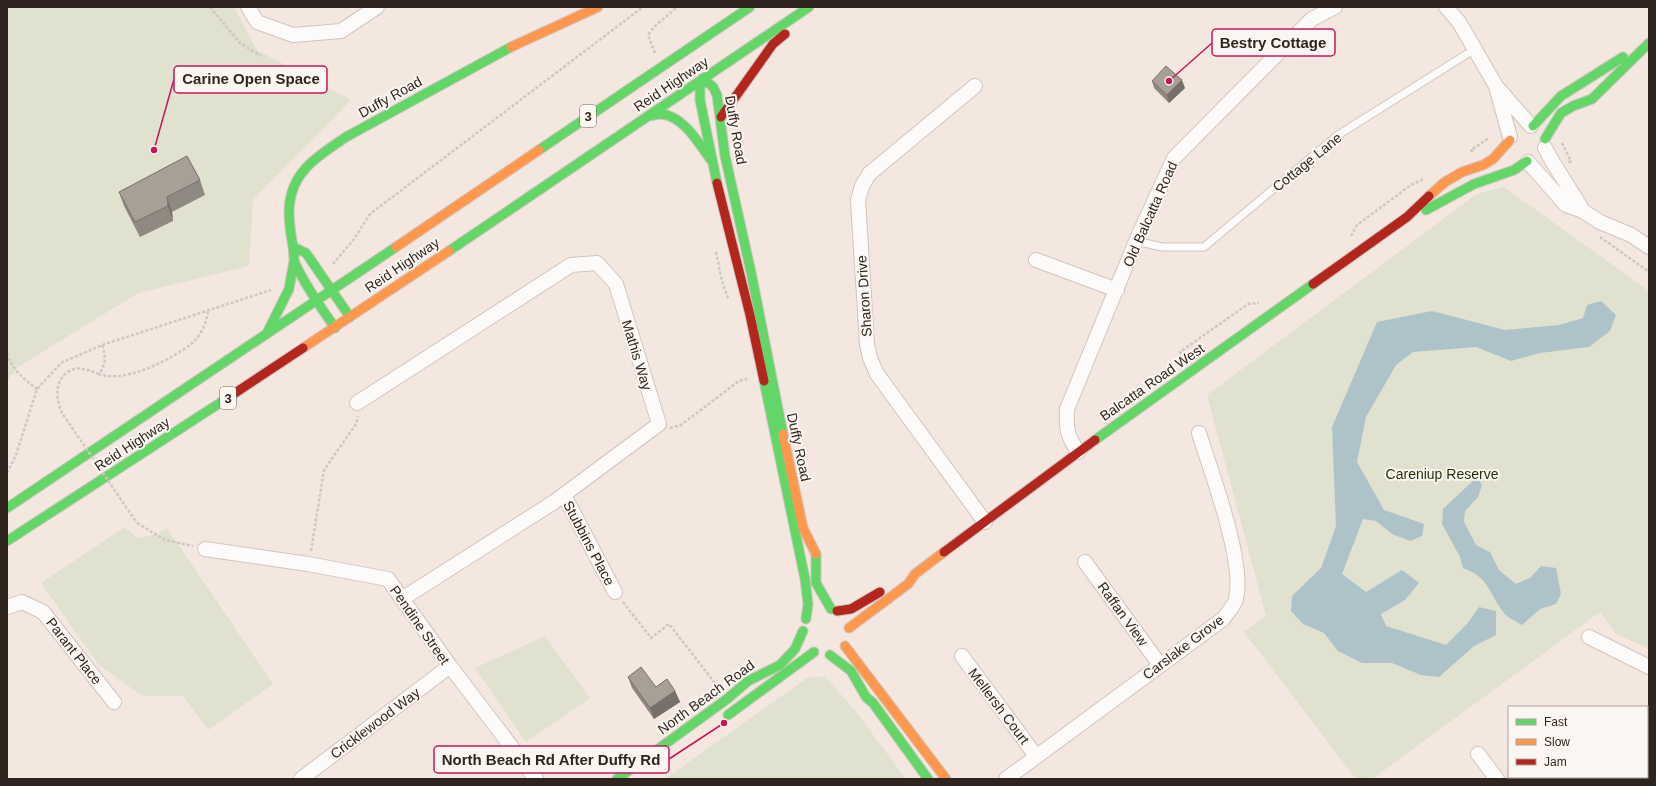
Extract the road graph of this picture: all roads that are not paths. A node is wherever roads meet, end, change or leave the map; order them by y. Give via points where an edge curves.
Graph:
1 (248, 7) edge
2 (377, 7) edge
3 (598, 7) edge
4 (750, 7) edge
5 (809, 7) edge
6 (816, 7) edge
7 (1335, 7) edge
8 (1446, 7) edge
9 (592, 9) edge
10 (727, 23) junction
11 (710, 45) dead end
12 (1645, 46) edge
13 (1475, 49) junction
14 (682, 66) dead end
15 (701, 67) dead end
16 (656, 70) junction
17 (703, 78) junction
18 (976, 86) dead end
19 (1496, 86) junction
20 (649, 116) junction
21 (721, 117) junction
22 (1532, 126) junction
23 (1510, 139) junction
24 (1531, 154) junction
25 (711, 160) junction
26 (1582, 211) junction
27 (1407, 217) junction
28 (1136, 241) junction
29 (293, 247) junction
30 (1649, 247) edge
31 (1036, 260) dead end
32 (294, 261) junction
33 (1117, 290) junction
34 (332, 291) junction
35 (317, 301) junction
36 (350, 317) junction
37 (335, 328) junction
38 (265, 336) junction
39 (357, 403) road end
40 (1199, 433) dead end
41 (1078, 452) junction
42 (564, 494) junction
43 (7, 508) edge
44 (985, 522) junction
45 (7, 541) edge
46 (205, 549) road end
47 (1085, 562) dead end
48 (915, 574) junction
49 (615, 592) road end
50 (402, 599) junction
51 (7, 607) edge
52 (834, 610) junction
53 (806, 619) junction
54 (849, 628) junction
55 (802, 631) junction
56 (1589, 637) dead end
57 (845, 646) junction
58 (814, 652) junction
59 (830, 655) junction
60 (962, 656) dead end
61 (1160, 665) junction
62 (450, 666) junction
63 (1649, 667) edge
64 (114, 702) dead end
65 (723, 718) dead end
66 (1478, 754) dead end
67 (1036, 756) junction
68 (301, 779) edge
69 (536, 779) edge
70 (617, 779) edge
71 (928, 779) edge
72 (946, 779) edge
73 (1006, 779) edge
74 (1497, 779) edge

1 - 2 street via 257,22 293,35 341,31
3 - 9 main road, Duffy Road
4 - 10 main road, Reid Highway / 3
5 - 17 main road, Reid Highway / 3
6 - 21 main road via 773,44
7 - 28 street, Old Balcatta Road via 1312,19 1178,153 1165,174
8 - 13 street via 1459,22
9 - 29 main road, Duffy Road via 495,55 326,150 305,169 296,182 290,198 288,226
10 - 11 main road
10 - 16 main road, Reid Highway / 3
12 - 22 main road via 1612,62 1575,86 1561,96
12 - 24 main road via 1592,98 1561,113
13 - 19 street
13 - 28 lane, Cottage Lane via 1338,135 1204,247 1162,247
14 - 16 main road
15 - 17 main road
16 - 34 main road, Reid Highway / 3
17 - 20 main road, Reid Highway / 3
17 - 21 main road, Duffy Road via 713,86
17 - 25 main road, Duffy Road via 700,100
18 - 44 street, Sharon Drive via 870,174 862,186 858,200 870,358 877,374
19 - 22 street
19 - 23 street
20 - 25 main road via 663,114 672,118 690,132
20 - 36 main road, Reid Highway / 3
21 - 52 main road, Duffy Road via 725,156 751,272 792,482 803,528 817,556 816,583
22 - 23 main road, Balcatta Road West via 1519,128
22 - 24 main road via 1541,131
23 - 24 main road
23 - 27 main road, Balcatta Road West via 1493,159 1445,182
24 - 26 street via 1558,173
24 - 26 street via 1566,205
24 - 27 main road, Balcatta Road West via 1514,170 1474,184 1435,206
25 - 53 main road, Duffy Road via 750,315 770,409 804,579 808,604
26 - 30 street via 1631,235
27 - 41 main road, Balcatta Road West
28 - 33 street, Old Balcatta Road
29 - 32 main road, Duffy Road
29 - 34 main road via 306,253
31 - 33 street
32 - 35 main road, Duffy Road
32 - 38 main road via 294,274 288,292
33 - 41 street, Old Balcatta Road via 1067,409 1066,426
34 - 35 main road, Reid Highway / 3
34 - 36 main road
35 - 37 main road, Duffy Road
35 - 38 main road, Reid Highway / 3
36 - 37 main road, Reid Highway / 3
37 - 45 main road, Reid Highway / 3
38 - 43 main road, Reid Highway / 3
39 - 42 street, Mathis Way via 571,265 597,263 616,284 658,424
40 - 61 street, Carslake Grove via 1226,519 1239,575 1236,600 1223,619
41 - 44 main road, Balcatta Road West
42 - 49 street, Stubbins Place
42 - 50 street
44 - 48 main road, Balcatta Road West
46 - 50 street, Pendine Street via 308,564 388,580
47 - 61 street, Raffan View
48 - 52 main road, Balcatta Road West via 902,578 851,609
48 - 54 main road, Balcatta Road West via 908,584
50 - 62 street, Pendine Street
51 - 64 street, Parant Place via 22,602 43,612
52 - 53 main road via 817,610
52 - 54 main road via 843,615
53 - 55 main road
54 - 57 main road via 850,634
55 - 58 main road via 805,643
55 - 70 main road, North Beach Road via 795,649 780,665 748,681
56 - 63 street
57 - 59 main road
57 - 72 main road
58 - 59 main road
58 - 65 main road, North Beach Road
59 - 71 main road via 855,676 866,697
60 - 67 street, Mellersh Court
61 - 67 street, Carslake Grove
62 - 68 street, Cricklewood Way
62 - 69 street, Pendine Street
66 - 74 street
67 - 73 street, Carslake Grove

